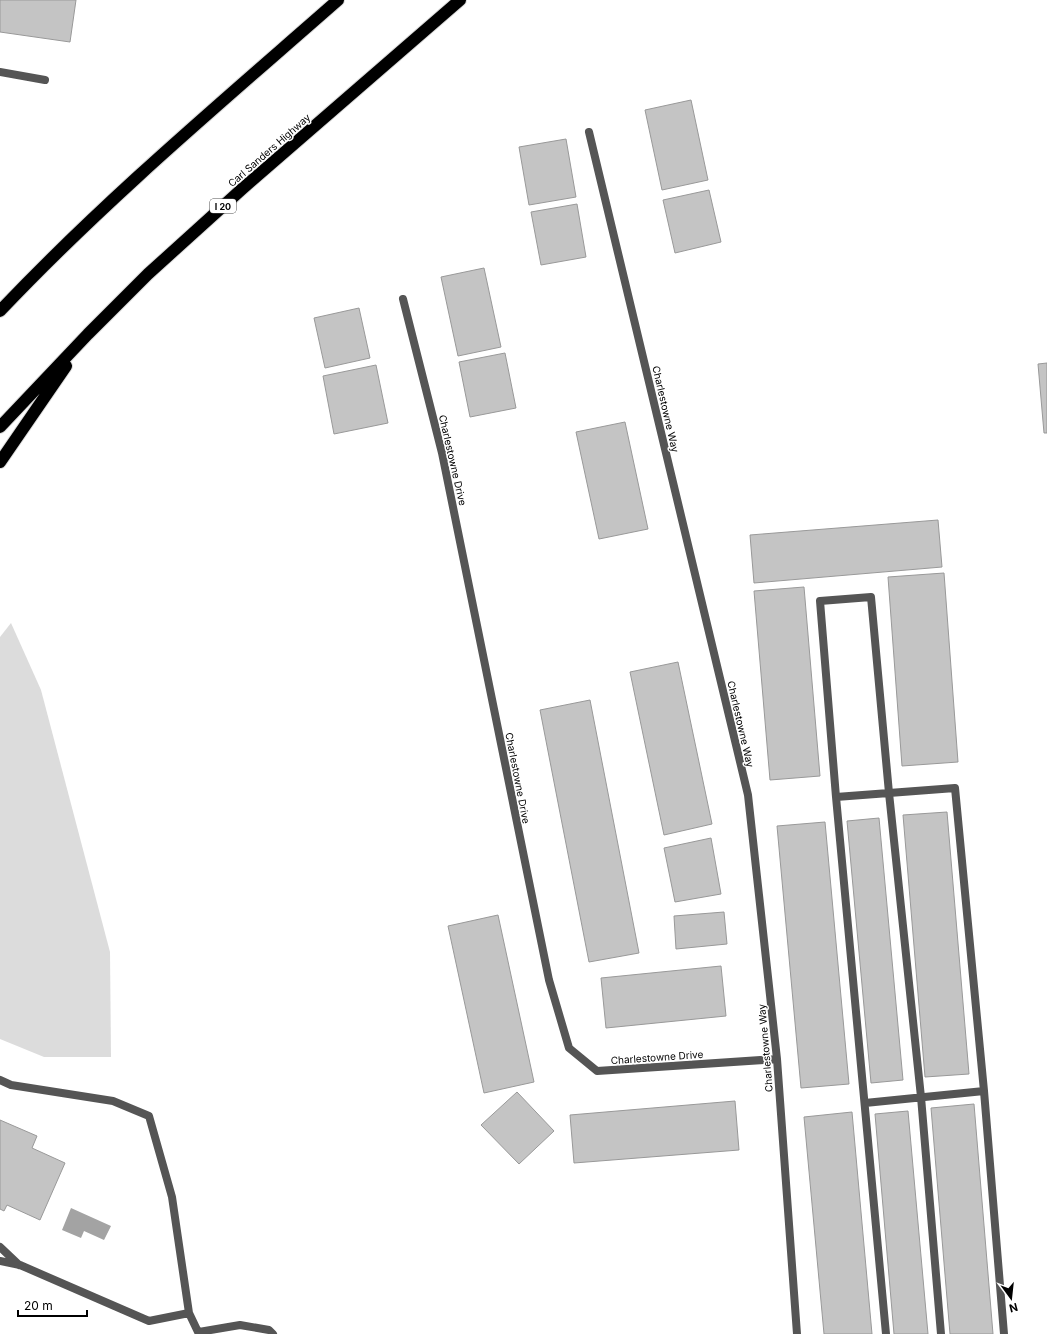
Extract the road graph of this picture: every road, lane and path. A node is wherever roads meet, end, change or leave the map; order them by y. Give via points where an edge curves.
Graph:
1 (338, 0) edge
2 (460, 0) edge
3 (0, 72) edge
4 (45, 80) dead end
5 (589, 132) dead end
6 (403, 299) dead end
7 (0, 311) edge
8 (88, 334) junction
9 (0, 427) edge
10 (0, 462) edge
11 (888, 793) junction
12 (836, 797) junction
13 (778, 1059) junction
14 (0, 1080) edge
15 (984, 1091) junction
16 (921, 1097) junction
17 (865, 1103) junction
18 (0, 1248) edge
19 (0, 1261) edge
20 (20, 1265) junction
21 (189, 1313) junction
22 (199, 1333) edge
23 (273, 1334) edge
24 (797, 1334) edge
25 (886, 1334) edge
26 (941, 1334) edge
27 (1004, 1334) edge

1 - 7 highway via 113,199
2 - 8 highway, Carl Sanders Highway / I 20 via 242,189 148,274
3 - 4 street
5 - 13 street, Charlestowne Way via 748,795
6 - 13 street, Charlestowne Drive via 442,452 549,980 569,1048 597,1071
8 - 9 highway, Carl Sanders Highway / I 20
8 - 10 highway
11 - 12 street
11 - 12 street via 871,597 820,601
11 - 15 street via 955,788
11 - 16 street
12 - 17 street
13 - 24 street, Charlestowne Way
14 - 21 street via 11,1085 113,1101 149,1116 172,1197
15 - 16 street
15 - 27 street
16 - 17 street
16 - 26 street
17 - 25 street
18 - 20 street
19 - 20 street
20 - 21 street via 149,1321
21 - 22 street
22 - 23 street via 240,1325 268,1330

